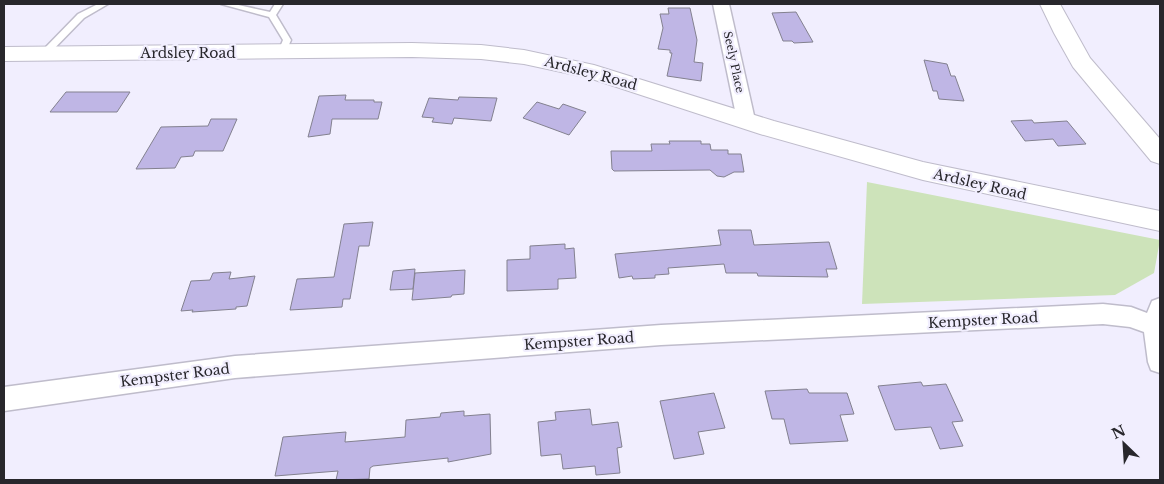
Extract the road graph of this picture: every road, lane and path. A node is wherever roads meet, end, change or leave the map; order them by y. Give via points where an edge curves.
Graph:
1 (104, 4) edge
2 (225, 4) edge
3 (279, 4) edge
4 (721, 4) edge
5 (1050, 4) edge
6 (272, 15) junction
7 (282, 52) junction
8 (4, 54) edge
9 (44, 54) junction
10 (746, 120) junction
11 (1160, 155) edge
12 (1160, 222) edge
13 (1158, 317) edge
14 (1160, 362) edge
15 (4, 399) edge

1 - 9 lane via 81,16
2 - 6 lane
3 - 6 lane
4 - 10 street, Seely Place
5 - 11 main road via 1081,62
6 - 7 lane via 287,40
7 - 9 main road, Ardsley Road
7 - 10 main road, Ardsley Road via 449,51 524,57 594,72
8 - 9 main road, Ardsley Road
10 - 12 main road, Ardsley Road via 923,171
13 - 14 street
13 - 15 street, Kempster Road via 1103,314 661,335 235,367

